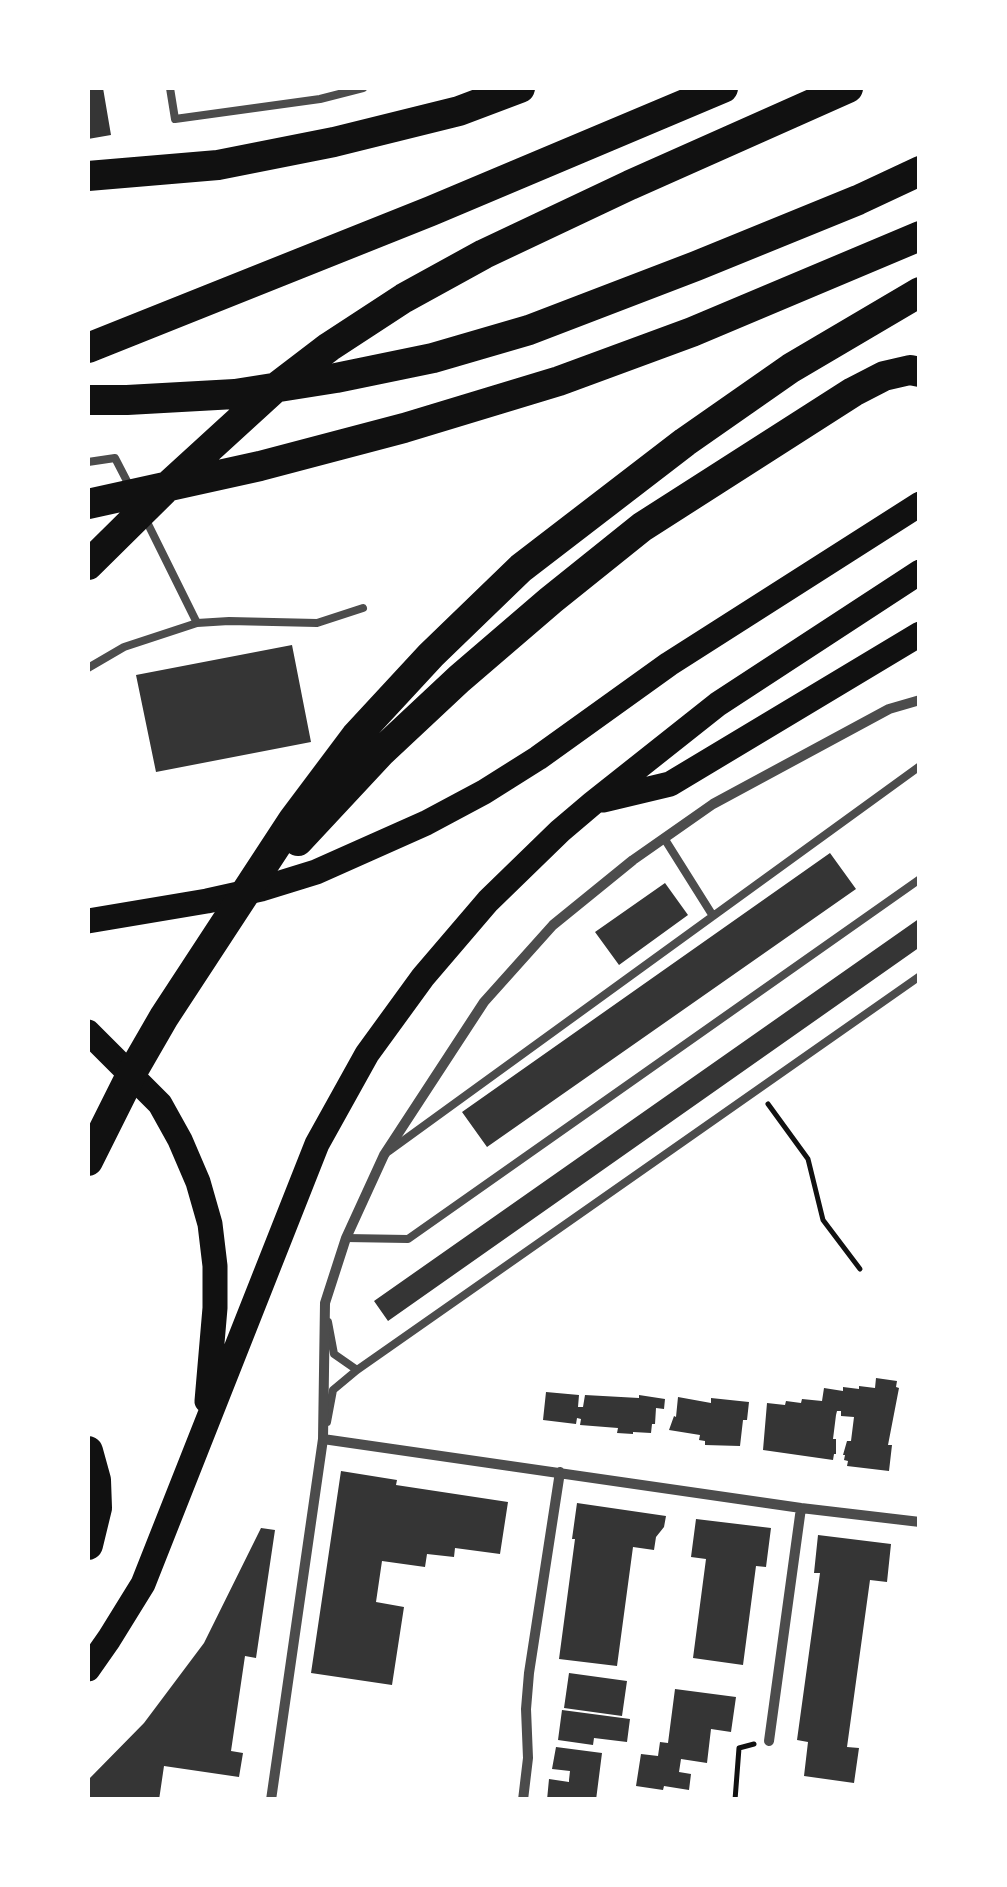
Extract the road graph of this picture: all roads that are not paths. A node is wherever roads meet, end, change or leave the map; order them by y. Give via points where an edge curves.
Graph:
1 (170, 88) edge
2 (363, 88) edge
3 (520, 88) edge
4 (722, 88) edge
5 (848, 88) edge
6 (920, 172) edge
7 (88, 176) edge
8 (920, 236) edge
9 (920, 292) edge
10 (88, 348) edge
11 (920, 372) edge
12 (88, 400) edge
13 (88, 462) edge
14 (88, 504) edge
15 (920, 504) edge
16 (88, 566) edge
17 (920, 572) edge
18 (363, 608) dead end
19 (196, 623) junction
20 (920, 634) edge
21 (88, 668) edge
22 (920, 700) edge
23 (920, 766) edge
24 (593, 803) junction
25 (664, 838) junction
26 (920, 879) edge
27 (234, 908) junction
28 (713, 916) junction
29 (88, 921) edge
30 (920, 976) edge
31 (88, 1032) edge
32 (384, 1154) junction
33 (88, 1161) edge
34 (346, 1238) junction
35 (325, 1303) junction
36 (357, 1370) junction
37 (204, 1431) junction
38 (323, 1439) junction
39 (88, 1451) edge
40 (560, 1472) junction
41 (801, 1508) junction
42 (920, 1522) edge
43 (88, 1545) edge
44 (88, 1668) edge
45 (769, 1741) road end
46 (271, 1800) edge
47 (523, 1800) edge

1 - 2 lane via 175,119
3 - 7 highway via 315,146 218,165
4 - 10 highway
5 - 16 highway via 648,176 404,298 274,390
6 - 12 highway via 529,330 434,358 252,392
8 - 14 highway via 559,381 260,466
9 - 27 highway via 791,368 521,568 356,736
11 - 27 highway via 884,376 853,392 642,527 459,679
13 - 19 lane via 115,458
15 - 29 main road via 668,664 538,758 426,823 261,889
17 - 24 main road via 718,704
18 - 19 lane via 317,622
19 - 21 lane via 124,646
20 - 24 main road via 670,784
22 - 25 street via 857,726
23 - 28 lane
24 - 37 main road via 488,901 367,1054 316,1144
25 - 28 lane
25 - 32 street via 554,926 484,1002
26 - 34 lane via 408,1239
27 - 33 highway via 164,1017
28 - 32 lane
30 - 36 lane
31 - 37 main road via 160,1104 198,1182 215,1266
32 - 34 street
34 - 35 street
35 - 36 lane via 334,1354
35 - 38 street
36 - 38 lane via 333,1390
37 - 44 main road via 143,1584
38 - 40 street
38 - 46 street
39 - 43 highway via 98,1508
40 - 41 street
40 - 47 street via 529,1673
41 - 42 street
41 - 45 street

